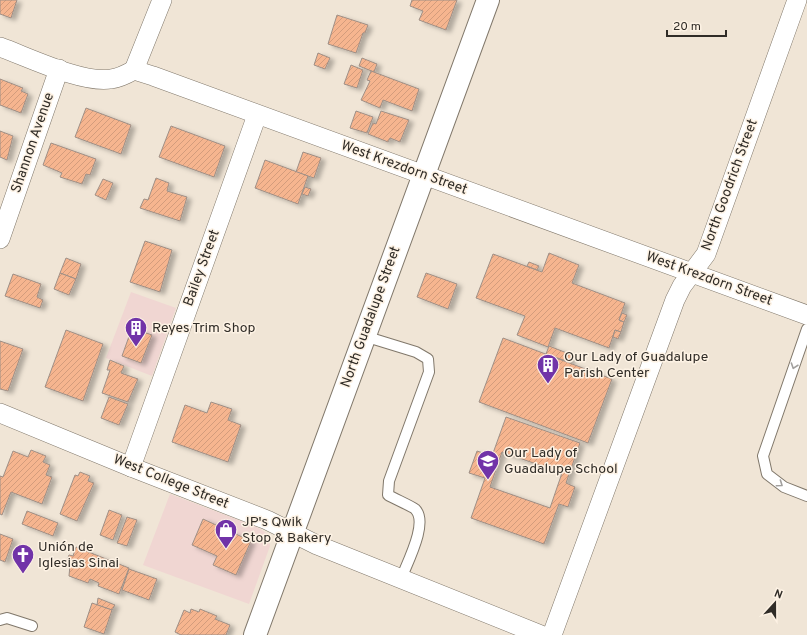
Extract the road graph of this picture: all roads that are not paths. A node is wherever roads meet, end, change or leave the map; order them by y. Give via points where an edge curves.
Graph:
1 (162, 0) edge
2 (488, 0) edge
3 (797, 0) edge
4 (0, 47) edge
5 (59, 69) junction
6 (134, 70) junction
7 (257, 115) junction
8 (423, 175) junction
9 (0, 239) edge
10 (692, 273) junction
11 (807, 315) edge
12 (807, 329) edge
13 (364, 336) junction
14 (0, 413) edge
15 (131, 467) junction
16 (807, 496) edge
17 (292, 533) junction
18 (401, 579) junction
19 (0, 620) edge
20 (32, 626) dead end
21 (255, 635) edge
22 (541, 635) edge
23 (552, 635) edge

1 - 6 street
2 - 8 street, North Guadalupe Street
3 - 10 street, North Goodrich Street via 706,254
4 - 5 street
5 - 6 street via 91,78 110,79 124,76
5 - 9 street, Shannon Avenue
6 - 7 street, West Krezdorn Street
7 - 8 street, West Krezdorn Street
7 - 15 street, Bailey Street
8 - 10 street, West Krezdorn Street
8 - 13 street, North Guadalupe Street
10 - 11 street, West Krezdorn Street
10 - 23 street, North Goodrich Street via 675,300
12 -> 16 lane via 763,456 767,474 784,487
13 - 17 street, North Guadalupe Street
13 - 18 lane via 416,352 428,360 429,372 389,481 388,495 415,509 420,517 421,528
14 - 15 street, West College Street
15 - 17 street, West College Street via 267,520
17 - 18 street, West College Street
17 - 21 street, North Guadalupe Street
18 - 22 street, West College Street
19 - 20 lane via 7,618

